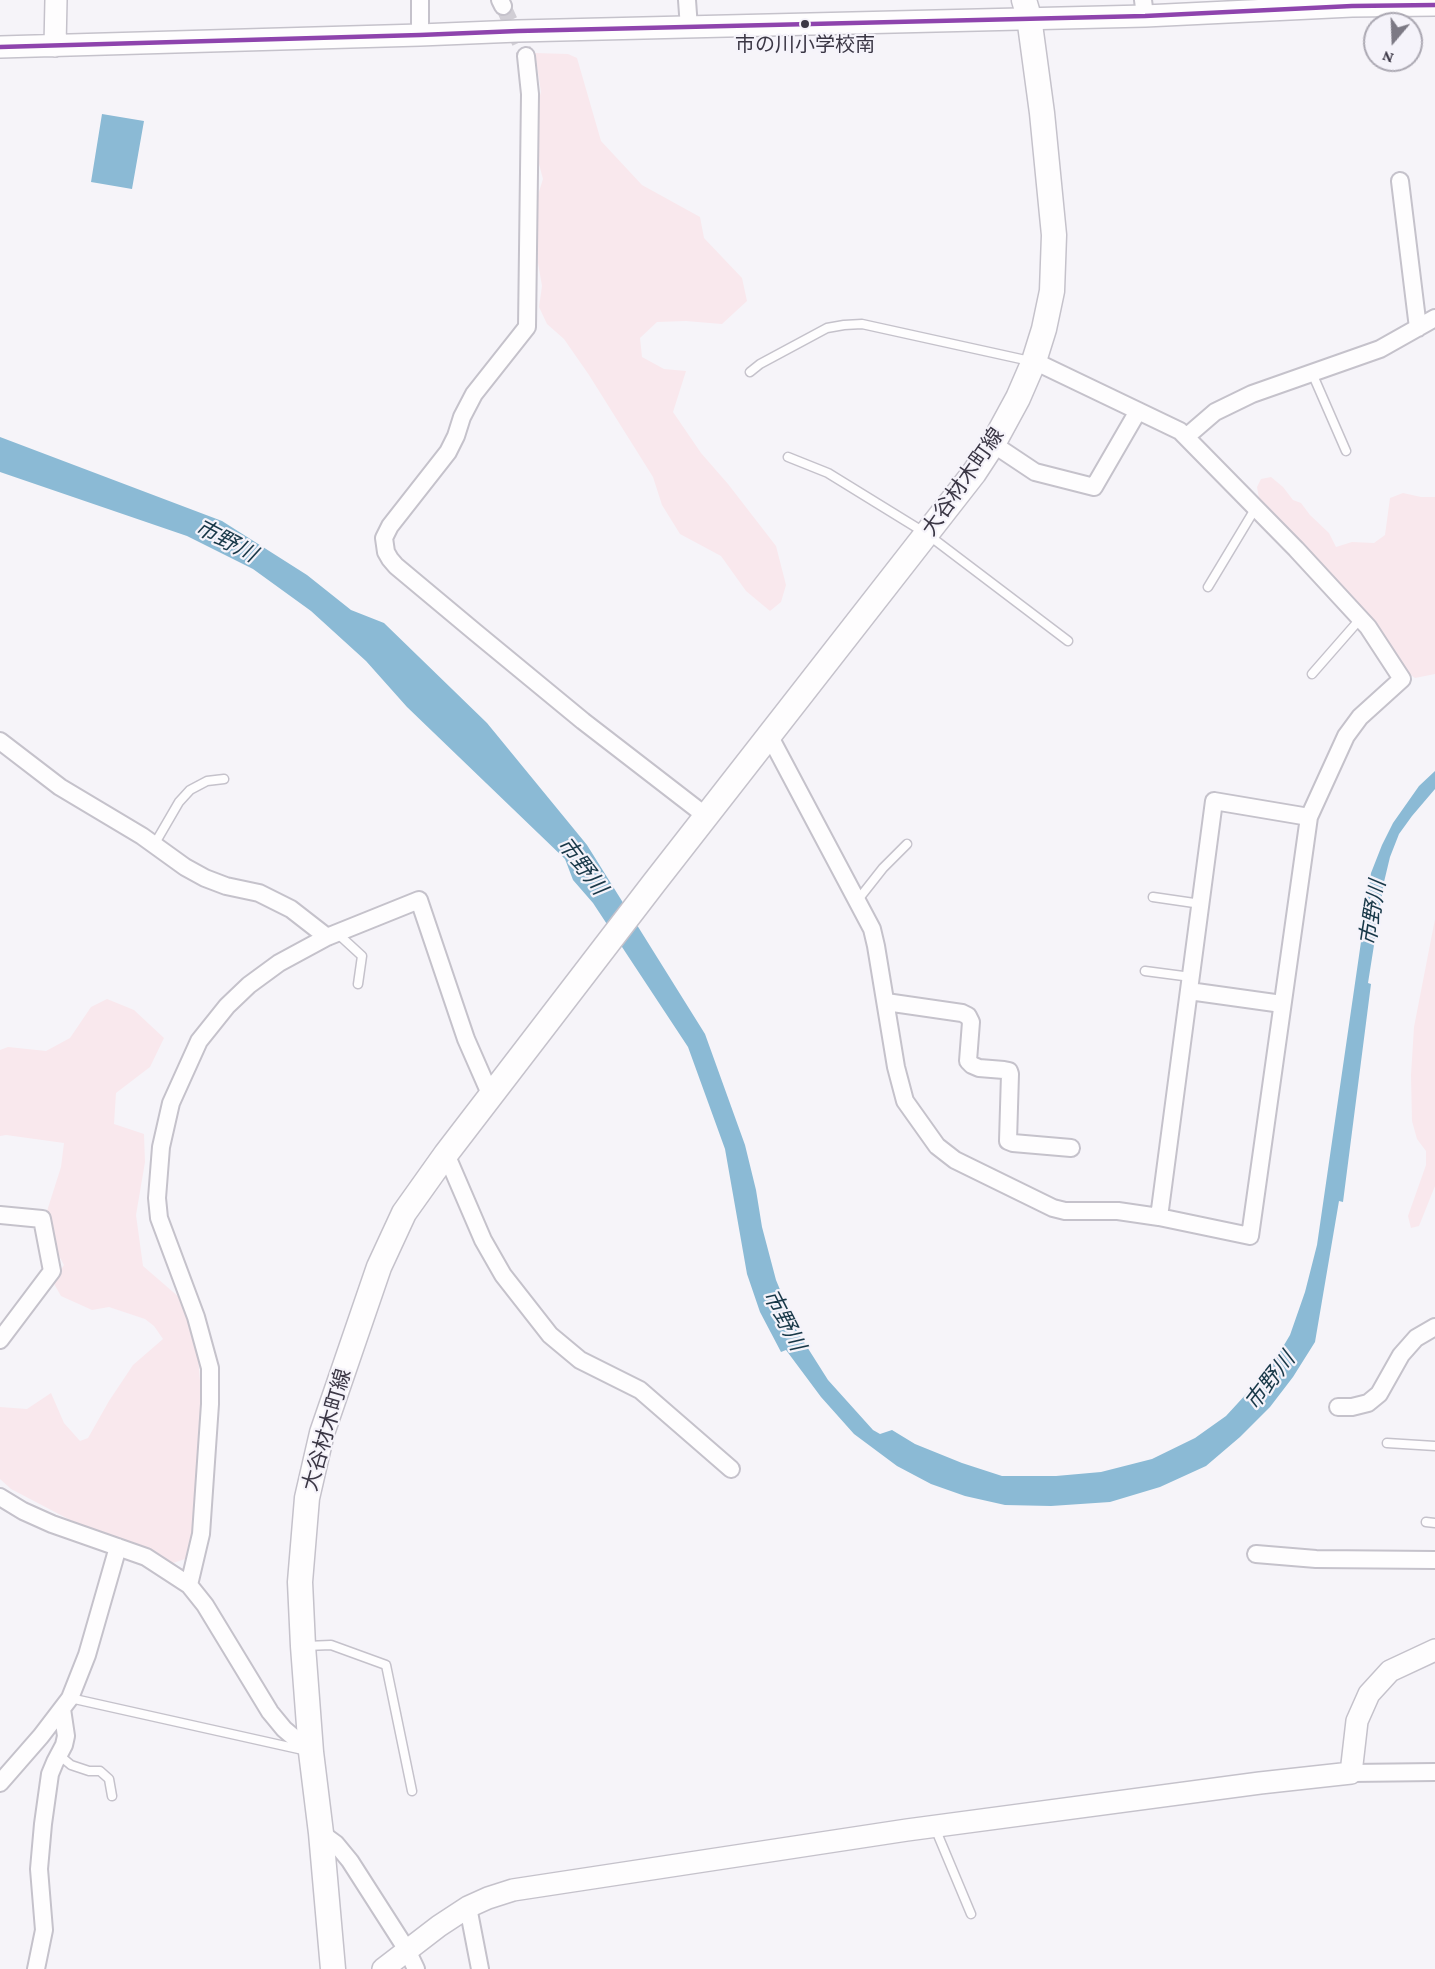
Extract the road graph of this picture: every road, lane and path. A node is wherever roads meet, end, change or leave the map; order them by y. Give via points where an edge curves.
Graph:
1 (56, 0) edge
2 (420, 0) edge
3 (687, 0) edge
4 (1353, 3) edge
5 (1435, 6) edge
6 (1144, 8) edge
7 (1026, 9) edge
8 (689, 28) junction
9 (420, 35) junction
10 (55, 46) junction
11 (0, 47) edge
12 (526, 56) tunnel mouth
13 (1400, 181) dead end
14 (1435, 318) edge
15 (1418, 328) junction
16 (1034, 361) junction
17 (750, 372) dead end
18 (1312, 373) junction
19 (1138, 411) junction
20 (1185, 437) junction
21 (993, 444) junction
22 (1347, 451) dead end
23 (788, 457) dead end
24 (1255, 509) junction
25 (927, 534) junction
26 (1208, 587) dead end
27 (1361, 618) junction
28 (1068, 641) dead end
29 (1312, 674) dead end
30 (769, 735) junction
31 (0, 741) edge
32 (224, 779) dead end
33 (706, 816) junction
34 (1309, 817) junction
35 (907, 844) dead end
36 (154, 845) junction
37 (1154, 897) dead end
38 (857, 901) junction
39 (1201, 904) junction
40 (332, 935) junction
41 (1145, 971) dead end
42 (358, 984) dead end
43 (1190, 984) junction
44 (886, 1002) junction
45 (1282, 1004) junction
46 (492, 1096) junction
47 (1071, 1148) dead end
48 (446, 1154) junction
49 (0, 1215) edge
50 (1159, 1217) junction
51 (1435, 1327) edge
52 (0, 1340) edge
53 (1338, 1407) dead end
54 (1387, 1443) dead end
55 (1435, 1446) edge
56 (731, 1469) dead end
57 (0, 1497) edge
58 (118, 1547) junction
59 (1256, 1554) dead end
60 (1435, 1560) edge
61 (189, 1585) junction
62 (303, 1646) junction
63 (1435, 1650) edge
64 (66, 1704) junction
65 (311, 1752) junction
66 (59, 1755) junction
67 (1435, 1772) edge
68 (1351, 1773) junction
69 (0, 1783) edge
70 (412, 1791) dead end
71 (112, 1796) dead end
72 (934, 1827) junction
73 (321, 1833) junction
74 (468, 1907) junction
75 (971, 1914) dead end
76 (411, 1960) edge
77 (36, 1969) edge
78 (333, 1969) edge
79 (383, 1969) edge
80 (480, 1969) edge

1 - 10 street
2 - 9 street
3 - 8 street
4 - 5 street
4 - 6 street
6 - 7 street
7 - 8 street
7 - 16 main road, 大谷材木町線 via 1042,113 1054,235 1052,291
8 - 9 street
9 - 10 street
10 - 11 street
12 - 33 street via 530,94 527,327 474,394 448,452 390,526 384,538 386,552 396,566 502,655
13 - 15 street
14 - 15 street
15 - 18 street via 1380,349
16 - 17 lane via 862,324 827,328
16 - 19 street
16 - 21 main road, 大谷材木町線
18 - 20 street via 1215,412
18 - 22 lane
19 - 20 street
19 - 21 street via 1094,487 1035,472
20 - 24 street
21 - 25 main road, 大谷材木町線
23 - 25 lane via 828,473
24 - 26 lane
24 - 27 street
25 - 28 lane
25 - 30 main road, 大谷材木町線
27 - 29 lane
27 - 34 street via 1402,679 1360,717 1346,736
30 - 33 main road, 大谷材木町線
30 - 38 street
31 - 36 street via 60,787
32 - 36 lane via 207,781 190,790
33 - 46 main road, 大谷材木町線
34 - 39 street via 1214,801
34 - 45 street
35 - 38 lane
36 - 40 street via 205,878 259,893
37 - 39 lane
38 - 44 street via 872,929
39 - 43 street
40 - 42 lane via 362,956
40 - 46 street via 418,900 466,1039
40 - 61 street via 279,963 226,1006 199,1041 171,1103 161,1148 159,1218 196,1317 210,1368 201,1534
41 - 43 lane
43 - 45 street
43 - 50 street
44 - 47 street via 968,1016 969,1061 979,1068 1010,1074 1008,1141
44 - 50 street via 905,1101 937,1146 955,1160 1053,1208
45 - 50 street via 1250,1236
46 - 48 main road, 大谷材木町線
48 - 56 street via 483,1240 503,1275 550,1335 580,1360 640,1390
48 - 62 main road, 大谷材木町線 via 404,1213 379,1267 322,1433 307,1498 300,1582
49 - 52 street via 42,1219 52,1271
51 - 53 street via 1416,1338 1401,1355 1379,1394 1368,1403
54 - 55 lane
57 - 58 street via 52,1524
58 - 61 street via 146,1557
58 - 64 street via 87,1655
59 - 60 street
61 - 65 street via 270,1712
62 - 65 main road, 大谷材木町線
62 - 70 lane via 331,1645 386,1665
63 - 68 street via 1390,1671 1369,1694 1357,1721
64 - 65 lane
64 - 66 street via 66,1736
64 - 69 street
65 - 73 main road, 大谷材木町線
66 - 71 lane via 70,1765 100,1771 109,1779
66 - 77 street via 50,1774 43,1824 39,1869 44,1930
67 - 68 street
68 - 72 street
72 - 74 street via 513,1890
72 - 75 lane
73 - 76 street via 350,1862
73 - 78 main road, 大谷材木町線
74 - 76 street
74 - 80 street
76 - 79 street

